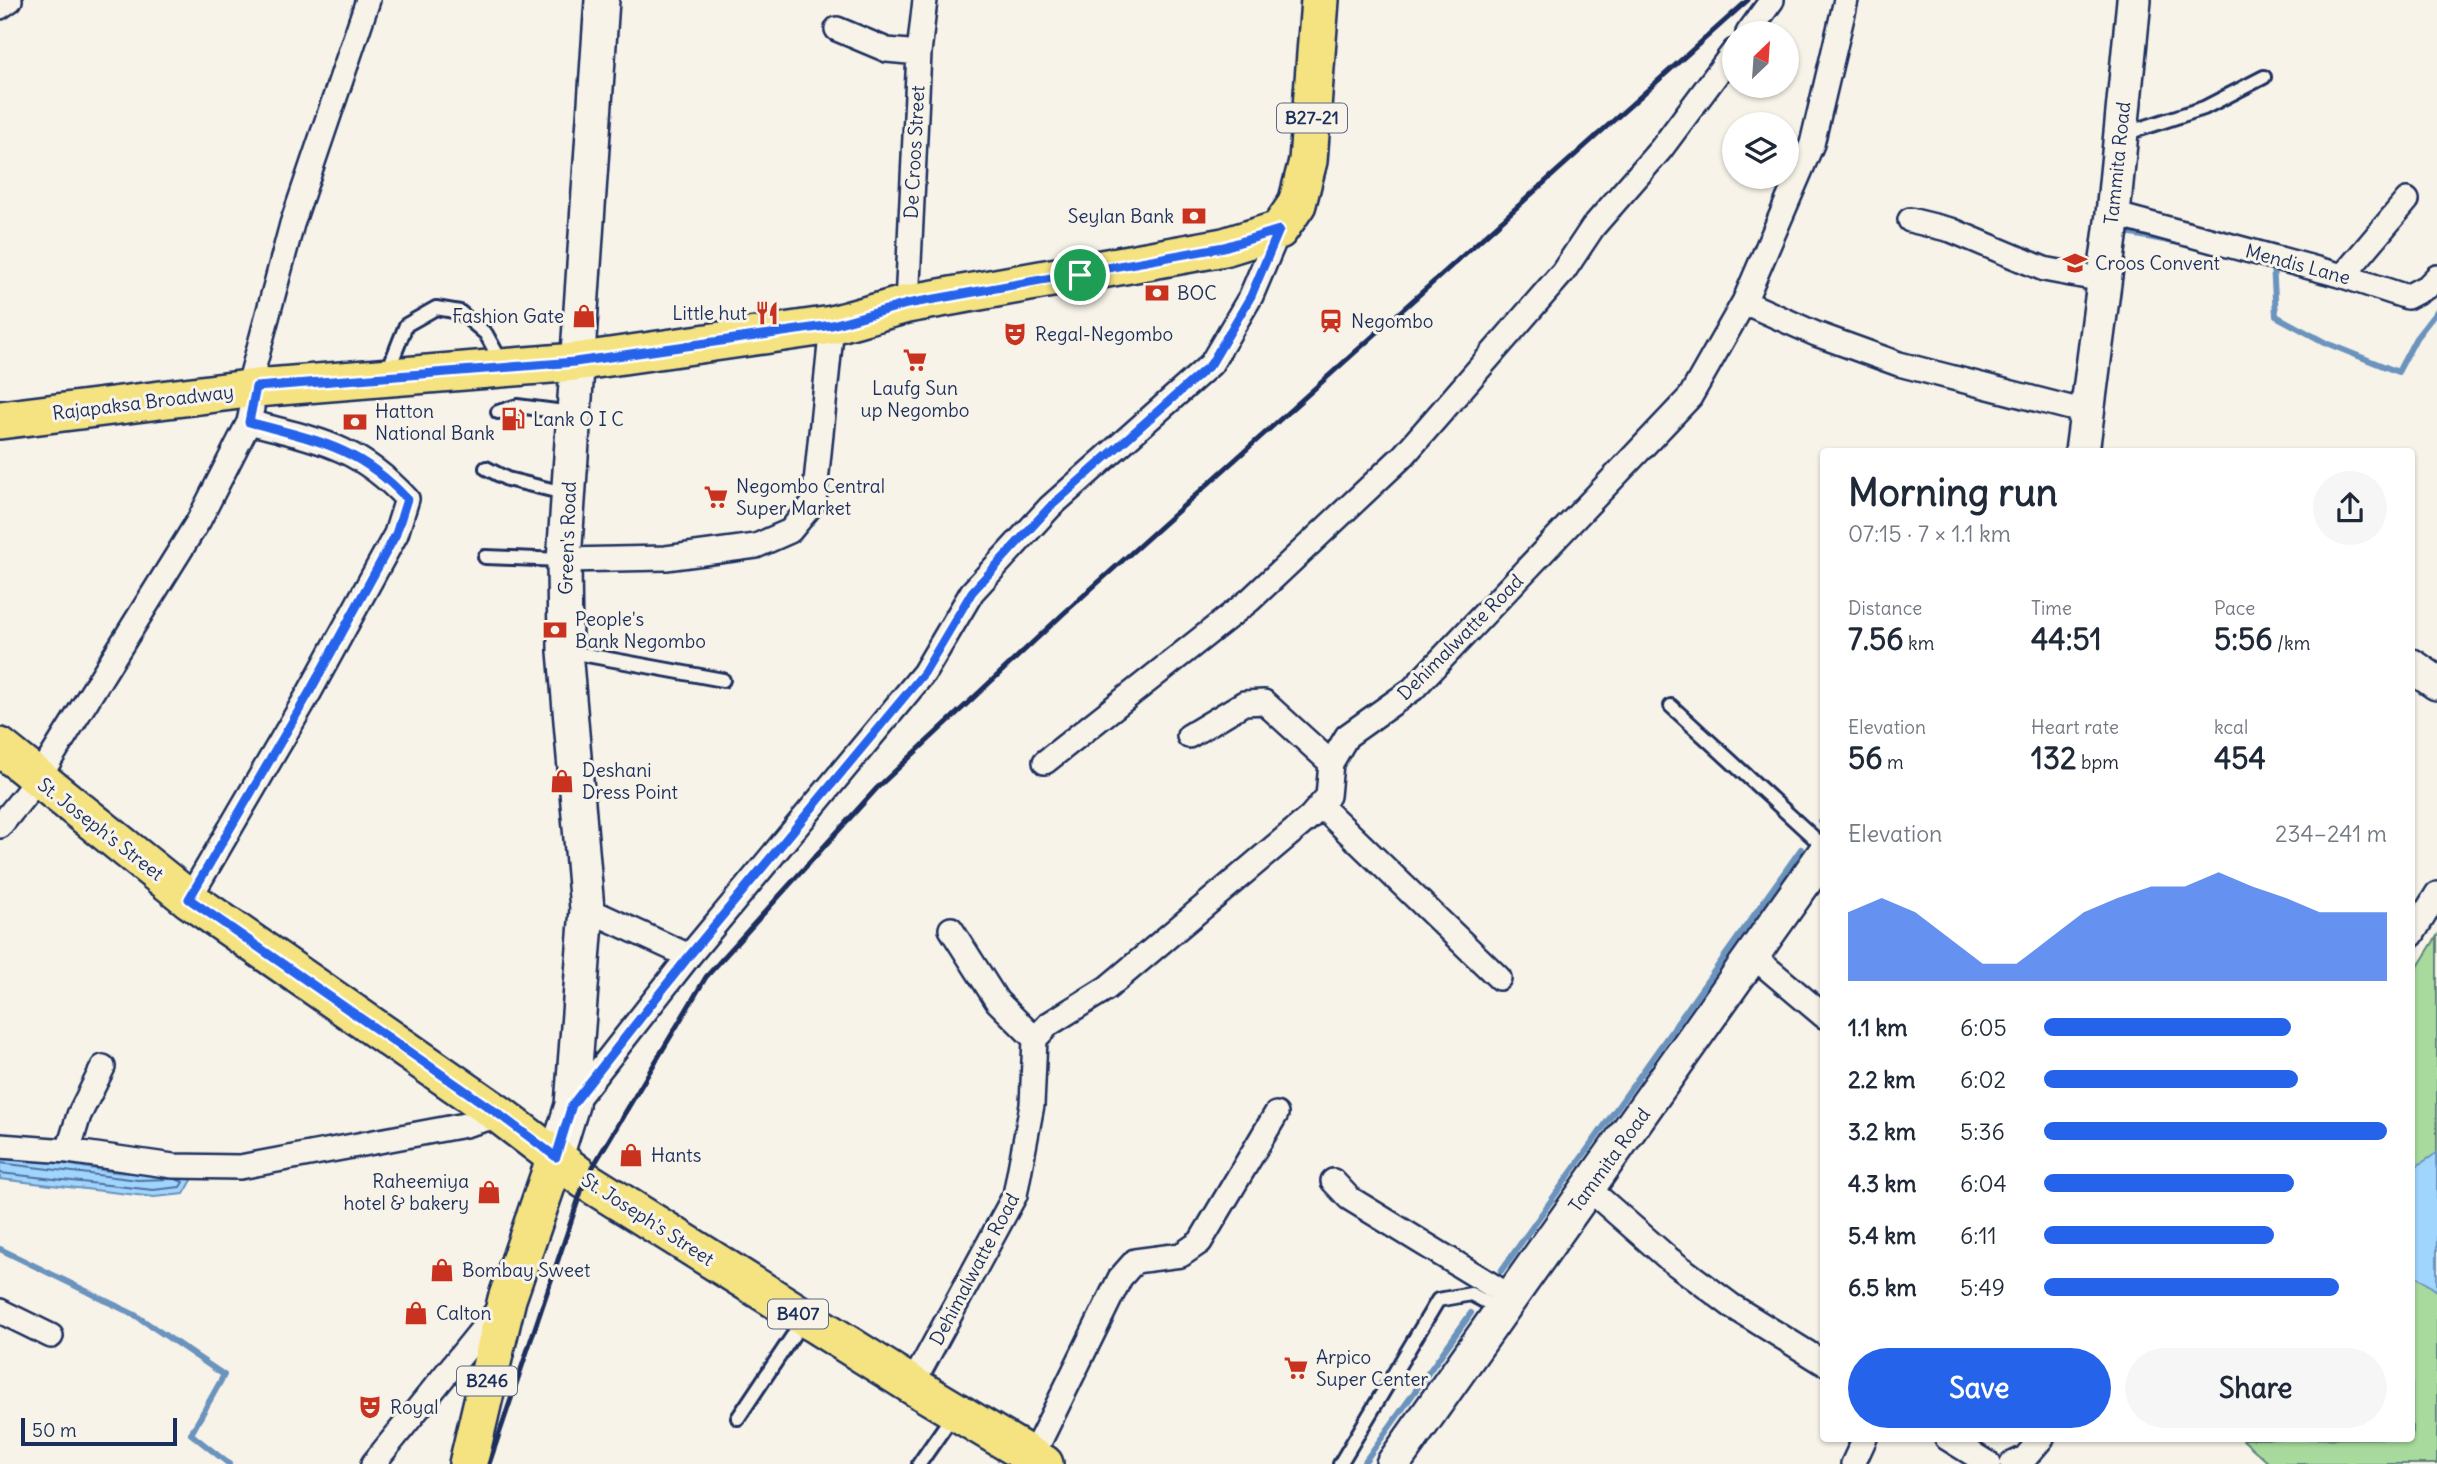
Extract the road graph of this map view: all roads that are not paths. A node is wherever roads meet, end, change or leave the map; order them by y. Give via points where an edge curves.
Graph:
1 (10, 0) edge
2 (368, 0) edge
3 (602, 0) edge
4 (925, 0) edge
5 (1320, 0) edge
6 (1772, 0) edge
7 (1846, 0) edge
8 (2134, 0) edge
9 (0, 7) edge
10 (1757, 21) edge
11 (838, 29) dead end
12 (919, 52) junction
13 (1722, 67) edge
14 (2264, 77) dead end
15 (2120, 135) junction
16 (2407, 200) dead end
17 (2113, 214) junction
18 (1910, 220) dead end
19 (1279, 230) junction
20 (2343, 276) junction
21 (2437, 277) edge
22 (2103, 280) junction
23 (1744, 302) junction
24 (907, 304) junction
25 (832, 325) junction
26 (575, 362) junction
27 (505, 368) junction
28 (385, 377) junction
29 (251, 400) junction
30 (498, 412) dead end
31 (2086, 412) junction
32 (573, 413) junction
33 (0, 420) edge
34 (2082, 448) edge
35 (486, 468) dead end
36 (568, 494) junction
37 (485, 557) dead end
38 (564, 560) junction
39 (565, 651) junction
40 (2415, 668) edge
41 (723, 680) dead end
42 (2437, 683) edge
43 (1671, 706) dead end
44 (1189, 736) dead end
45 (0, 747) edge
46 (1045, 762) dead end
47 (1331, 763) junction
48 (38, 779) junction
49 (1321, 806) junction
50 (0, 826) edge
51 (1820, 843) edge
52 (1820, 860) edge
53 (2437, 894) edge
54 (189, 899) junction
55 (587, 909) junction
56 (951, 929) dead end
57 (2415, 930) edge
58 (689, 956) junction
59 (1753, 956) junction
60 (1499, 978) dead end
61 (1820, 1013) edge
62 (1035, 1039) junction
63 (103, 1068) dead end
64 (572, 1105) junction
65 (1276, 1114) dead end
66 (500, 1115) junction
67 (0, 1146) edge
68 (68, 1151) junction
69 (556, 1157) junction
70 (1333, 1181) dead end
71 (1588, 1188) junction
72 (507, 1298) junction
73 (1506, 1303) junction
74 (0, 1311) edge
75 (804, 1318) junction
76 (51, 1336) dead end
77 (1820, 1361) edge
78 (912, 1385) junction
79 (955, 1412) junction
80 (738, 1418) dead end
81 (1863, 1442) edge
82 (1953, 1442) edge
83 (2039, 1442) edge
84 (1038, 1460) edge
85 (373, 1464) edge
86 (468, 1464) edge
87 (919, 1464) edge
88 (1340, 1464) edge
89 (1393, 1464) edge
90 (1853, 1464) edge
91 (1989, 1464) edge
92 (2012, 1464) edge

1 - 9 street
2 - 29 street via 292,224
3 - 26 street, Green's Road
4 - 12 street, De Croos Street
5 - 19 main road, B27-21 via 1308,161 1297,204
6 - 10 street
7 - 23 street, Dehimalwatte Road via 1812,145
8 - 15 street, Tammita Road
11 - 12 street via 887,50
12 - 24 street, De Croos Street
13 - 46 street via 1661,149 1593,227 1563,272 1404,455 1250,600
14 - 15 lane via 2204,108
15 - 17 street, Tammita Road
16 - 20 street
17 - 20 street, Mendis Lane
17 - 22 street, Tammita Road
18 - 22 street via 1951,230 2044,269
19 - 24 main road, Rajapaksa Broadway via 1224,247
19 - 58 street via 1251,296 1211,364 1050,507 972,592 924,673
20 - 21 street, Mendis Lane via 2407,296
22 - 31 street, Tammita Road
23 - 31 street via 1899,364
23 - 47 street, Dehimalwatte Road via 1690,397 1413,689 1348,736
24 - 25 main road, Rajapaksa Broadway
25 - 26 main road, Rajapaksa Broadway
25 - 38 street via 814,502 790,531 756,546 666,558
26 - 27 main road, Rajapaksa Broadway
26 - 32 street, Green's Road
27 - 28 main road, Rajapaksa Broadway
27 - 28 lane via 486,334 460,312 436,308 406,326
28 - 29 main road, Rajapaksa Broadway
29 - 33 main road, Rajapaksa Broadway
29 - 48 street via 199,520
29 - 54 street via 345,449 387,477 407,499 390,546
30 - 32 lane via 517,406
31 - 34 street, Tammita Road
32 - 36 street, Green's Road
35 - 36 lane via 507,479
36 - 38 street, Green's Road
37 - 38 lane
38 - 39 street, Green's Road
39 - 41 lane
39 - 55 street, Green's Road
40 - 42 street
43 - 51 lane
44 - 47 street via 1244,702 1264,702
45 - 48 main road, St. Joseph's Street / B407
47 - 49 street, Dehimalwatte Road via 1328,796
48 - 50 street
48 - 54 main road, St. Joseph's Street / B407
49 - 60 street
49 - 62 street via 1107,988 1049,1024
52 - 59 street, Tammita Road
53 - 57 street
54 - 66 main road, St. Joseph's Street / B407
55 - 58 street
55 - 64 street, Green's Road
56 - 62 street via 997,1001
58 - 64 street
59 - 61 street
59 - 71 street, Tammita Road
62 - 78 street, Dehimalwatte Road via 1032,1105 1015,1195
63 - 68 street via 79,1115
64 - 69 street, Green's Road
65 - 84 street via 1200,1242 1181,1255 1135,1261 1120,1278
66 - 68 street via 240,1167 173,1166
66 - 69 main road, St. Joseph's Street / B407
67 - 68 street
69 - 72 main road, B246
69 - 75 main road, St. Joseph's Street / B407 via 585,1180
70 - 73 street via 1349,1198
71 - 73 street, Tammita Road
71 - 77 street via 1732,1306
72 - 85 street
72 - 86 main road, B246
73 - 88 lane via 1471,1294 1438,1300
73 - 89 street, Tammita Road
74 - 76 street
75 - 78 main road, St. Joseph's Street / B407
75 - 80 lane
78 - 79 main road, St. Joseph's Street / B407
79 - 84 main road, St. Joseph's Street / B407
79 - 87 lane
81 - 90 street
82 - 91 street
83 - 92 street via 2025,1458

